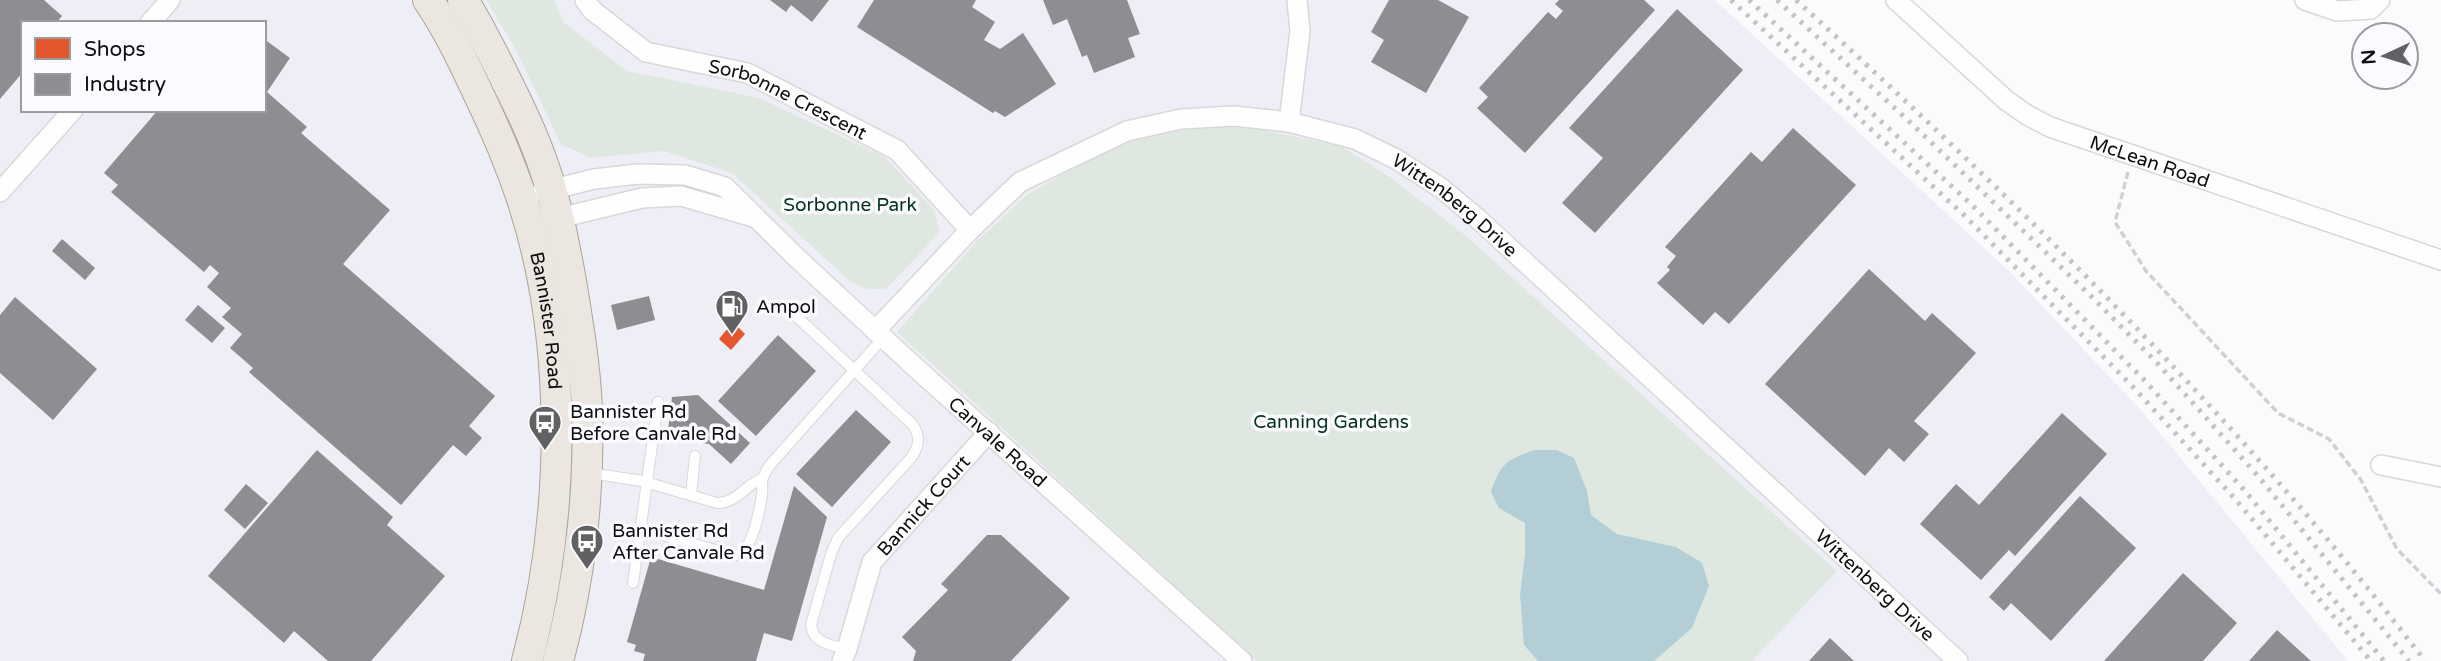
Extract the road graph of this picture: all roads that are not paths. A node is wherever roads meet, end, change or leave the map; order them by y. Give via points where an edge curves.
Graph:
1 (170, 0) edge
2 (428, 0) edge
3 (463, 0) edge
4 (585, 0) edge
5 (1297, 0) edge
6 (1896, 0) edge
7 (2305, 0) edge
8 (2380, 0) edge
9 (152, 21) edge
10 (70, 112) edge
11 (1289, 122) junction
12 (551, 189) junction
13 (0, 192) edge
14 (521, 197) junction
15 (757, 218) junction
16 (559, 219) junction
17 (529, 226) junction
18 (970, 230) junction
19 (2441, 260) edge
20 (796, 316) dead end
21 (879, 334) junction
22 (855, 370) junction
23 (658, 402) dead end
24 (989, 432) junction
25 (695, 456) dead end
26 (2381, 466) dead end
27 (585, 472) junction
28 (2441, 477) edge
29 (762, 479) junction
30 (648, 482) junction
31 (691, 495) junction
32 (641, 529) junction
33 (633, 583) dead end
34 (845, 655) edge
35 (527, 661) edge
36 (558, 661) edge
37 (1242, 661) edge
38 (1958, 661) edge

1 - 9 street
2 - 14 main road, Bannister Road via 467,69
3 - 12 main road, Bannister Road via 522,112
4 - 18 street, Sorbonne Crescent via 646,52 747,73 897,150
5 - 11 street via 1300,32
6 - 19 street, McLean Road via 2007,101 2050,127
7 - 8 street via 2337,11 2371,9
10 - 13 street
11 - 18 street, Wittenberg Drive via 1234,116 1181,119 1127,131 1020,182
11 - 38 street, Wittenberg Drive via 1355,139 1441,188
12 - 14 street, Canvale Road
12 - 15 street, Canvale Road via 638,174 685,174 725,187
12 - 16 main road, Bannister Road
14 - 17 main road, Bannister Road
15 - 16 street, Canvale Road via 681,196 642,198
15 - 21 street, Canvale Road
16 - 17 street, Canvale Road
16 - 27 main road, Bannister Road via 583,361
17 - 35 main road, Bannister Road via 551,344 557,434 549,553
18 - 21 street, Wittenberg Drive
20 - 22 lane
21 - 22 lane
21 - 24 street, Canvale Road
22 - 29 lane
22 - 34 lane via 913,425 918,442 911,458 838,538 831,554 812,633
23 - 30 lane
24 - 34 street, Bannick Court via 872,562
24 - 37 street, Canvale Road
25 - 31 lane
26 - 28 street
27 - 30 lane
27 - 36 main road, Bannister Road via 575,581
29 - 31 lane via 728,503
29 - 32 lane via 764,492 748,546 740,555
30 - 31 lane
30 - 32 lane
32 - 33 lane

